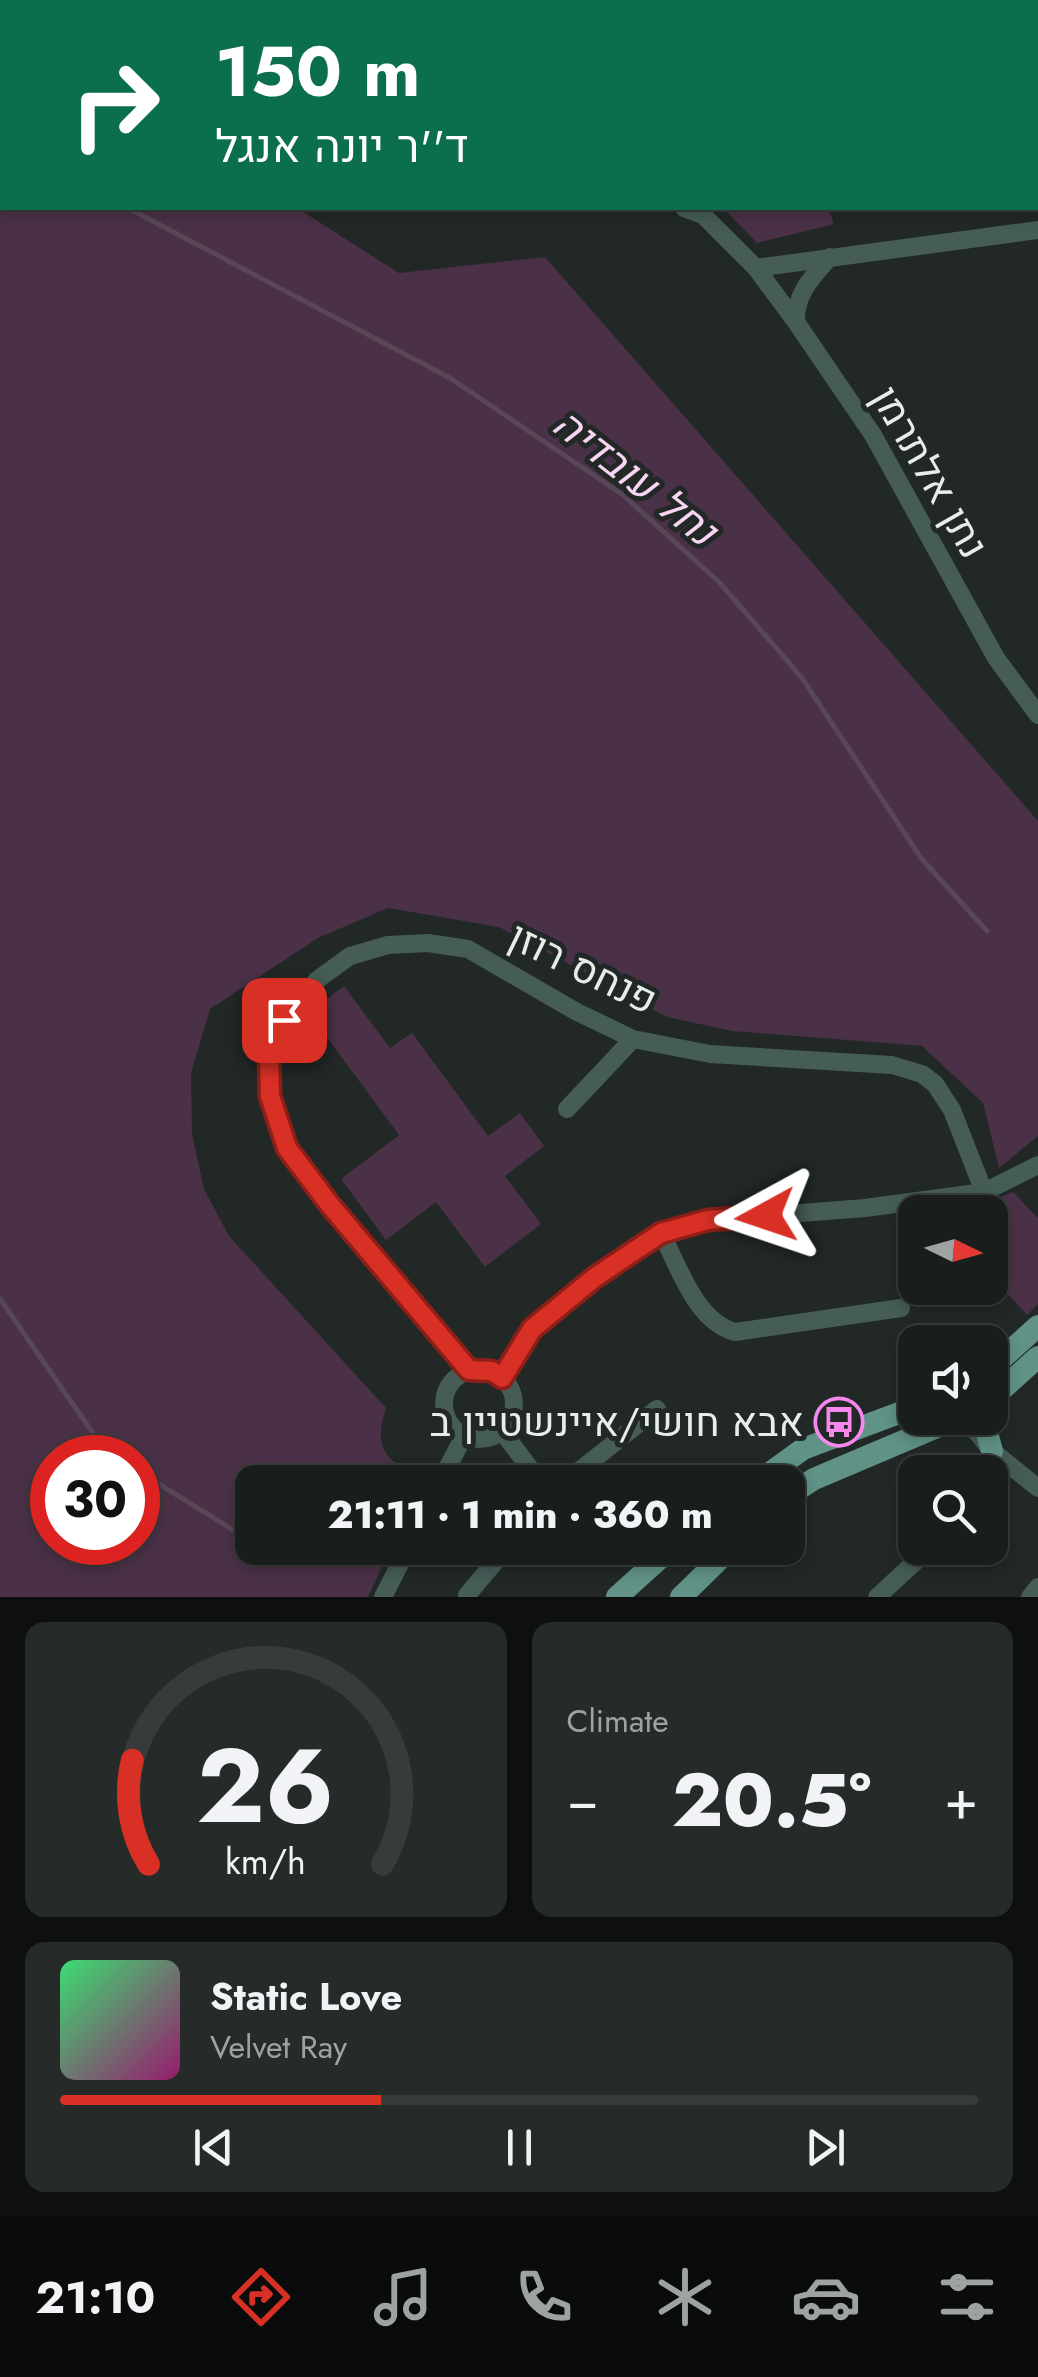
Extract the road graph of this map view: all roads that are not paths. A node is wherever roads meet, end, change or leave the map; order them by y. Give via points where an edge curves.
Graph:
1 (708, 211) edge
2 (1038, 230) edge
3 (830, 257) junction
4 (756, 268) junction
5 (796, 322) junction
6 (1038, 715) edge
7 (633, 1038) junction
8 (567, 1108) dead end
9 (1038, 1165) edge
10 (984, 1192) junction
11 (661, 1233) junction
12 (901, 1308) dead end
13 (1038, 1326) edge
14 (1008, 1353) edge
15 (1038, 1357) edge
16 (469, 1370) junction
17 (502, 1378) junction
18 (1008, 1388) edge
19 (657, 1410) dead end
20 (898, 1413) edge
21 (502, 1431) junction
22 (921, 1435) edge
23 (977, 1435) edge
24 (992, 1435) edge
25 (464, 1436) junction
26 (992, 1451) junction
27 (449, 1465) edge
28 (527, 1465) edge
29 (587, 1465) edge
30 (781, 1465) edge
31 (1031, 1484) edge
32 (805, 1485) edge
33 (1038, 1500) edge
34 (399, 1565) edge
35 (492, 1565) edge
36 (653, 1565) edge
37 (666, 1565) edge
38 (714, 1565) edge
39 (912, 1565) edge
40 (1038, 1587) edge
41 (467, 1595) edge
42 (383, 1597) edge
43 (617, 1597) edge
44 (638, 1597) edge
45 (681, 1597) edge
46 (877, 1597) edge
47 (1030, 1597) edge

1 - 4 street, נתן אלתרמן
2 - 3 street
3 - 4 street
3 - 5 street via 805,286
4 - 5 street, נתן אלתרמן
5 - 6 street, נתן אלתרמן via 873,435 996,658
7 - 8 street
7 - 10 street, פנחס רוזן via 710,1054 892,1065 922,1074 952,1110
7 - 16 street, פנחס רוזן via 468,949 428,944 388,945 350,956 317,980 284,1020 269,1056 270,1096 287,1148
9 - 10 street
10 - 11 street via 708,1220
11 - 12 street via 707,1317 720,1328 735,1332
11 - 17 street via 532,1329
13 - 14 main road
15 - 18 main road
16 - 17 street
16 - 25 street via 450,1384 444,1408
17 - 21 street via 514,1398
19 - 29 street
20 - 30 main road via 802,1450
21 - 25 street via 484,1440
21 - 28 street
22 - 32 main road
23 - 26 street
24 - 26 main road
25 - 27 street
26 - 31 street
31 - 33 street
34 - 42 street
35 - 41 street
36 - 43 main road
37 - 44 main road
38 - 45 main road
39 - 46 street
40 - 47 street

